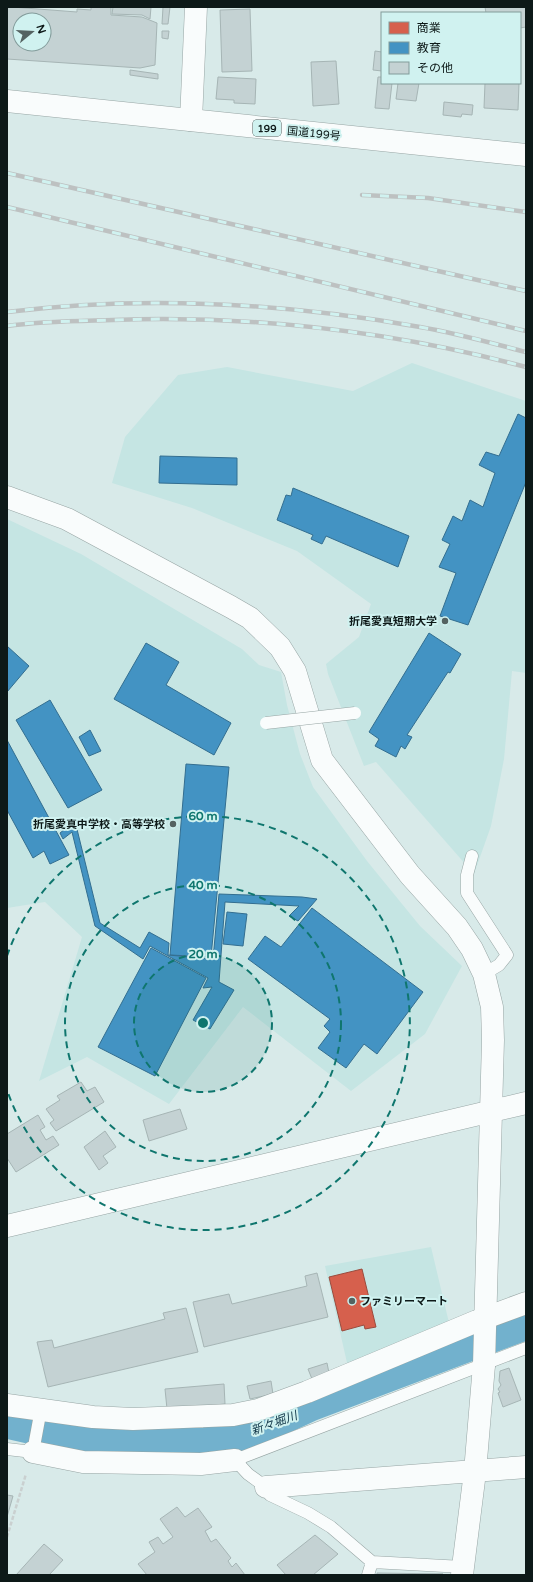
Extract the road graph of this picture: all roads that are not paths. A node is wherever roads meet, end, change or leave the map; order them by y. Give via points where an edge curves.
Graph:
1 (196, 7) edge
2 (7, 102) edge
3 (191, 120) junction
4 (526, 155) edge
5 (7, 496) edge
6 (355, 713) dead end
7 (266, 723) dead end
8 (472, 856) dead end
9 (484, 974) junction
10 (526, 1104) edge
11 (491, 1112) junction
12 (7, 1226) edge
13 (526, 1303) edge
14 (485, 1321) junction
15 (526, 1348) edge
16 (484, 1362) junction
17 (7, 1405) edge
18 (41, 1410) junction
19 (7, 1449) edge
20 (34, 1452) junction
21 (235, 1460) junction
22 (526, 1467) edge
23 (475, 1472) junction
24 (266, 1487) junction
25 (372, 1562) junction
26 (463, 1571) edge
27 (368, 1575) edge

1 - 3 main road
2 - 3 main road, 国道199号 / 199
3 - 4 main road, 国道199号 / 199
5 - 9 main road via 67,520 231,607 250,618 267,633 280,647 295,672 322,760 410,875 457,927 472,949
6 - 7 lane, bridge
8 - 9 lane via 466,892 507,955 499,965
9 - 11 main road via 492,1007
10 - 11 main road
11 - 12 main road
11 - 14 main road
13 - 14 main road
14 - 16 main road
14 - 18 main road via 258,1410 233,1415 133,1419
15 - 16 lane
16 - 21 lane
16 - 23 main road
17 - 18 main road
18 - 20 lane
19 - 20 lane
20 - 21 main road via 83,1462 202,1464
21 - 24 lane via 248,1474
22 - 23 main road
23 - 24 main road
23 - 26 main road
24 - 25 lane via 270,1495 331,1527
25 - 26 lane
25 - 27 lane

